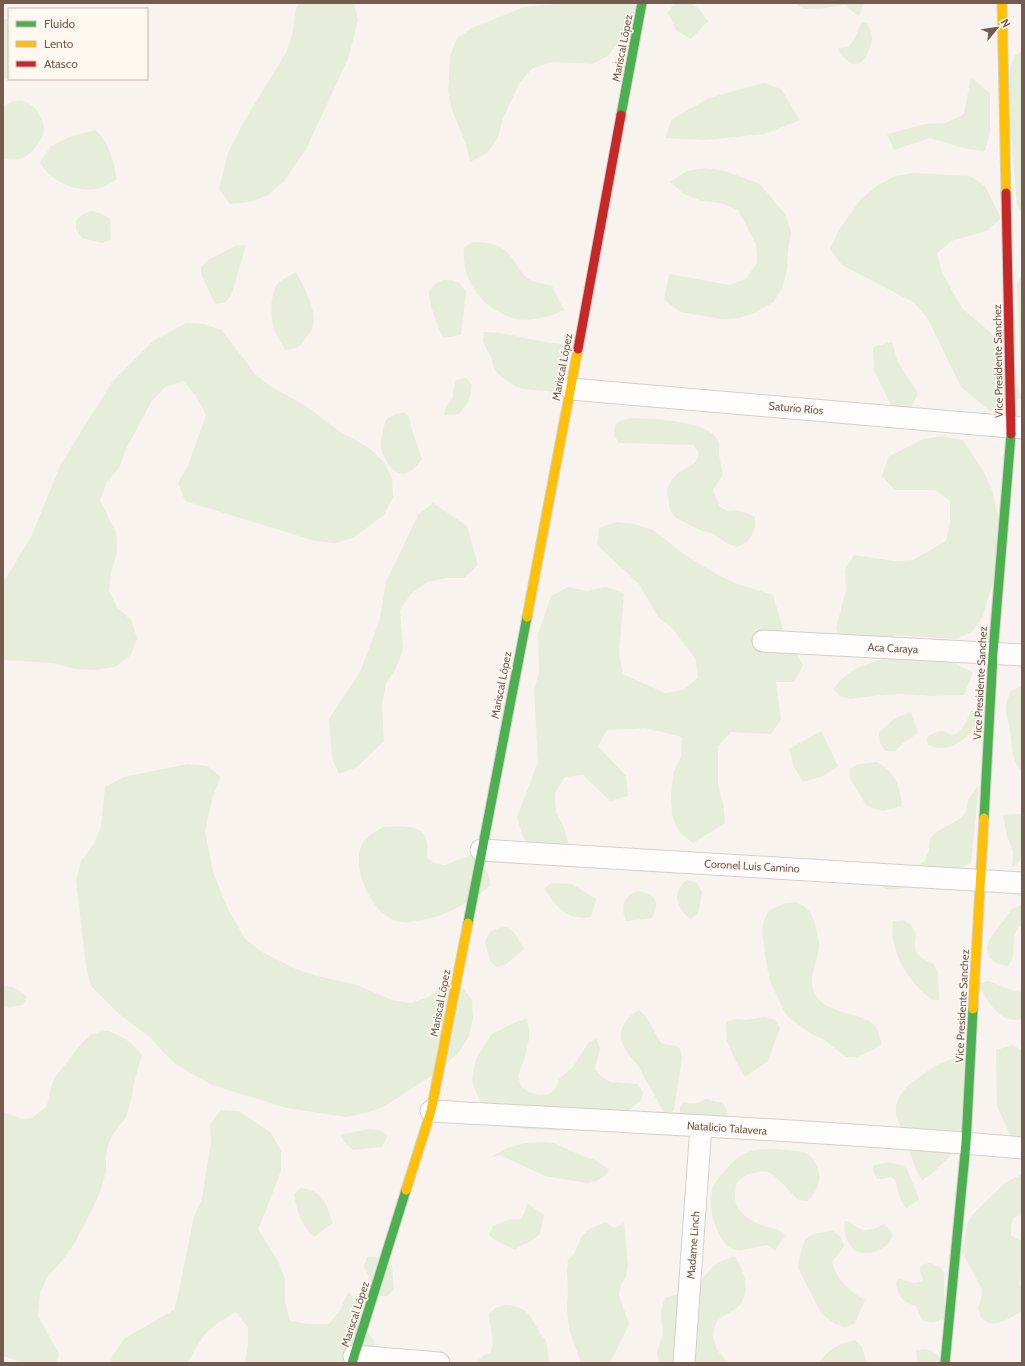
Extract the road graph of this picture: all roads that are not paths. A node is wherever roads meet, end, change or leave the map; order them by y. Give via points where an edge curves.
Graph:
1 (642, 3) edge
2 (1002, 3) edge
3 (571, 389) junction
4 (1017, 428) edge
5 (763, 641) dead end
6 (993, 653) junction
7 (1022, 655) edge
8 (481, 850) junction
9 (981, 880) junction
10 (1022, 883) edge
11 (431, 1112) junction
12 (701, 1126) junction
13 (966, 1144) junction
14 (1022, 1148) edge
15 (353, 1360) edge
16 (439, 1363) edge
17 (684, 1363) edge
18 (945, 1363) edge

1 - 3 street, Mariscal López
2 - 4 street, Vice Presidente Sanchez
3 - 4 street, Saturio Ríos
3 - 8 street, Mariscal López
4 - 6 street, Vice Presidente Sanchez
5 - 6 street, Aca Caraya
6 - 7 street, Aca Caraya
6 - 9 street, Vice Presidente Sanchez
8 - 9 street, Coronel Luis Camino
8 - 11 street, Mariscal López
9 - 10 street, Coronel Luis Camino
9 - 13 street, Vice Presidente Sanchez
11 - 12 street, Natalicio Talavera
11 - 15 street, Mariscal López
12 - 13 street, Natalicio Talavera
12 - 17 street, Madame Linch
13 - 14 street, Natalicio Talavera
13 - 18 street, Vice Presidente Sanchez
15 - 16 street

